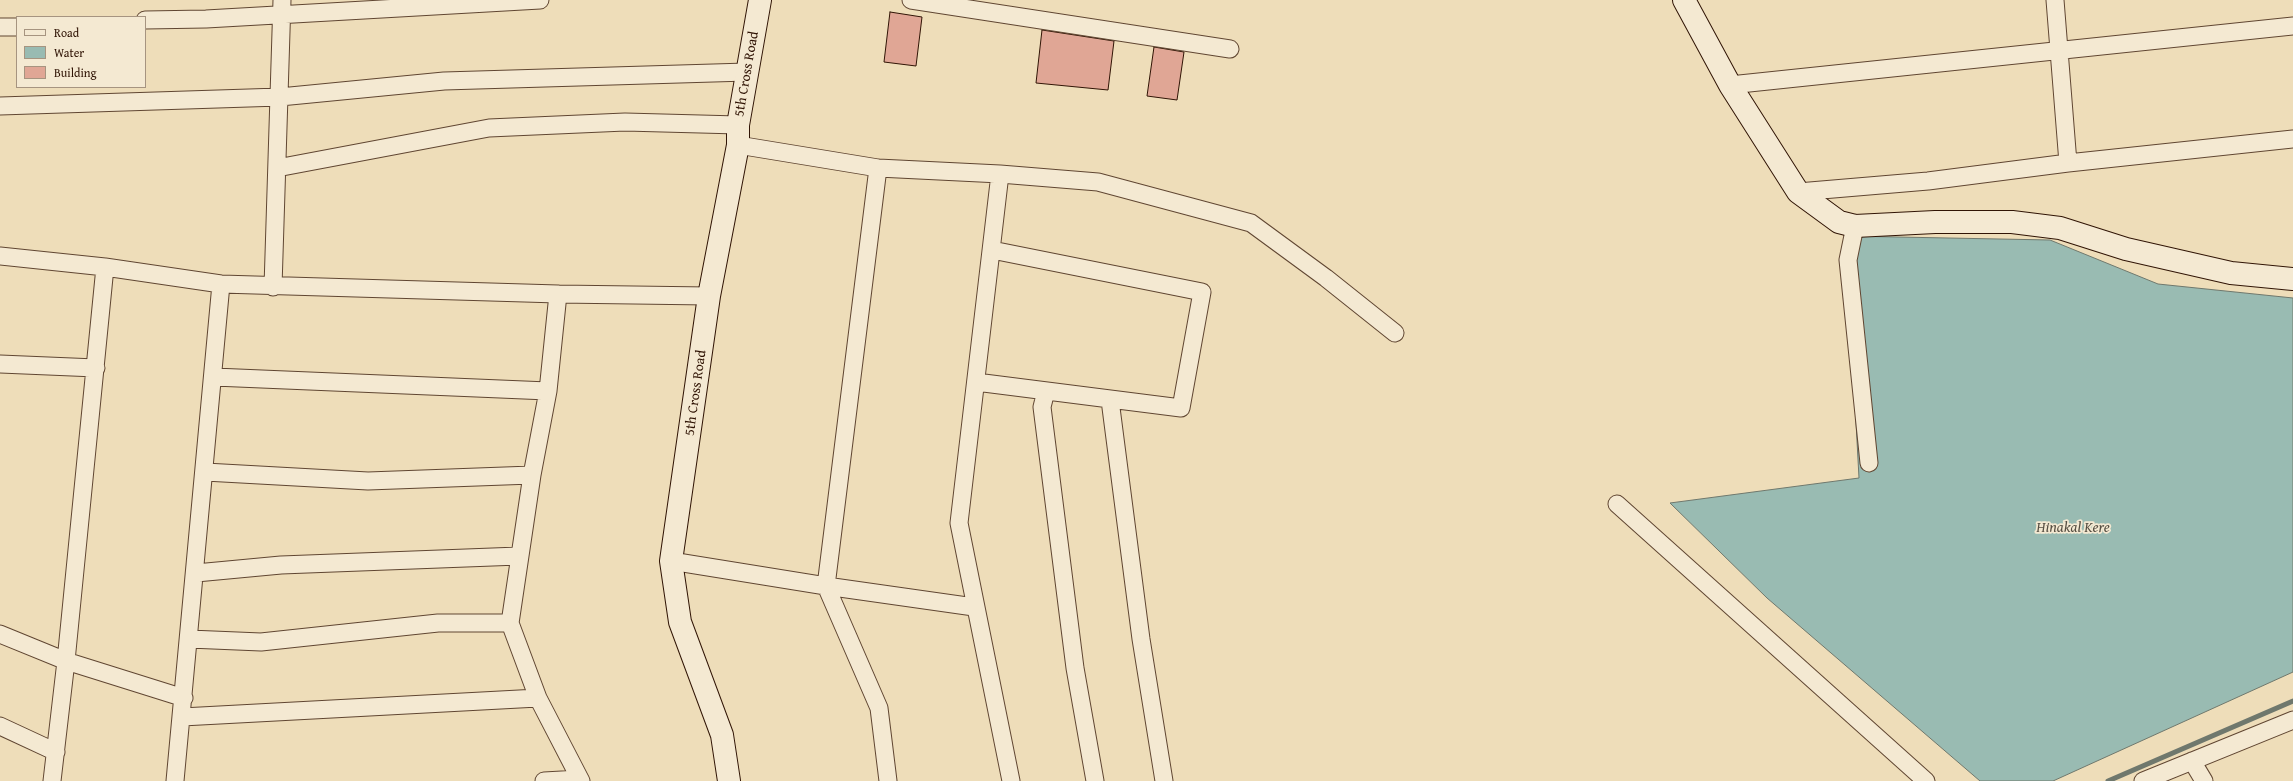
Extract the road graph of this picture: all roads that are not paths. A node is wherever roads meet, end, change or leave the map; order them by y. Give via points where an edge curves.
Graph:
1 (540, 0) edge
2 (760, 0) edge
3 (911, 0) edge
4 (1684, 0) edge
5 (2054, 0) edge
6 (282, 8) edge
7 (146, 20) edge
8 (2293, 26) edge
9 (16, 27) edge
10 (0, 28) edge
11 (1230, 49) dead end
12 (2060, 50) junction
13 (747, 72) junction
14 (1730, 85) junction
15 (280, 97) junction
16 (0, 106) edge
17 (738, 135) junction
18 (2293, 139) edge
19 (2068, 163) junction
20 (277, 168) junction
21 (878, 168) junction
22 (1000, 174) junction
23 (1798, 192) junction
24 (1855, 226) junction
25 (992, 250) junction
26 (0, 256) edge
27 (105, 267) junction
28 (2293, 279) edge
29 (221, 284) junction
30 (272, 287) junction
31 (558, 294) junction
32 (709, 296) junction
33 (1395, 333) dead end
34 (0, 364) edge
35 (96, 368) junction
36 (214, 377) junction
37 (976, 382) junction
38 (548, 391) junction
39 (1046, 391) junction
40 (1110, 400) junction
41 (1869, 463) dead end
42 (205, 472) junction
43 (532, 475) junction
44 (1617, 504) dead end
45 (519, 556) junction
46 (671, 561) junction
47 (196, 573) junction
48 (826, 586) junction
49 (974, 607) junction
50 (510, 623) junction
51 (0, 634) edge
52 (189, 639) junction
53 (66, 661) junction
54 (184, 698) junction
55 (538, 698) junction
56 (182, 717) junction
57 (2293, 720) edge
58 (0, 726) edge
59 (56, 752) junction
60 (2192, 761) junction
61 (580, 780) edge
62 (52, 781) edge
63 (175, 781) edge
64 (544, 781) edge
65 (729, 781) edge
66 (888, 781) edge
67 (1011, 781) edge
68 (1095, 781) edge
69 (1164, 781) edge
70 (1926, 781) edge
71 (2143, 781) edge
72 (2204, 781) edge

1 - 6 street
2 - 13 street, 5th Cross Road
3 - 11 street
4 - 14 street
5 - 12 street
6 - 7 street
6 - 15 street
8 - 12 street
9 - 10 street
12 - 14 street
12 - 19 street
13 - 15 street via 444,80
13 - 17 street, 5th Cross Road
14 - 23 street
15 - 16 street
15 - 20 street
17 - 20 street via 625,122 489,128
17 - 21 street
17 - 32 street, 5th Cross Road
18 - 19 street
19 - 23 street
20 - 30 street
21 - 22 street
21 - 48 street
22 - 25 street
22 - 33 street via 1098,182 1251,223
23 - 24 street via 1839,222
24 - 28 street via 2012,222 2060,228 2126,249 2230,273
24 - 41 street via 1848,260
25 - 37 street
25 - 40 street via 1202,292 1181,408
26 - 27 street
27 - 29 street
27 - 35 street
29 - 30 street
29 - 36 street
30 - 31 street
31 - 32 street
31 - 38 street
32 - 46 street, 5th Cross Road
34 - 35 street
35 - 53 street
36 - 38 street
36 - 42 street
37 - 39 street
37 - 49 street via 958,524
38 - 43 street
39 - 40 street
39 - 68 street via 1042,407 1074,668
40 - 69 street via 1141,639
42 - 43 street via 368,481
42 - 47 street
43 - 45 street
44 - 70 street
45 - 47 street via 281,565
45 - 50 street
46 - 48 street
46 - 65 street, 5th Cross Road via 680,622 722,735
47 - 52 street
48 - 49 street
48 - 66 street via 879,708
49 - 67 street
50 - 52 street via 438,623 261,642
50 - 55 street
51 - 53 street
52 - 54 street
53 - 54 street
53 - 59 street
54 - 56 street
55 - 56 street
55 - 61 street
56 - 63 street
57 - 60 street
58 - 59 street
59 - 62 street
60 - 71 street
60 - 72 street
61 - 64 street

